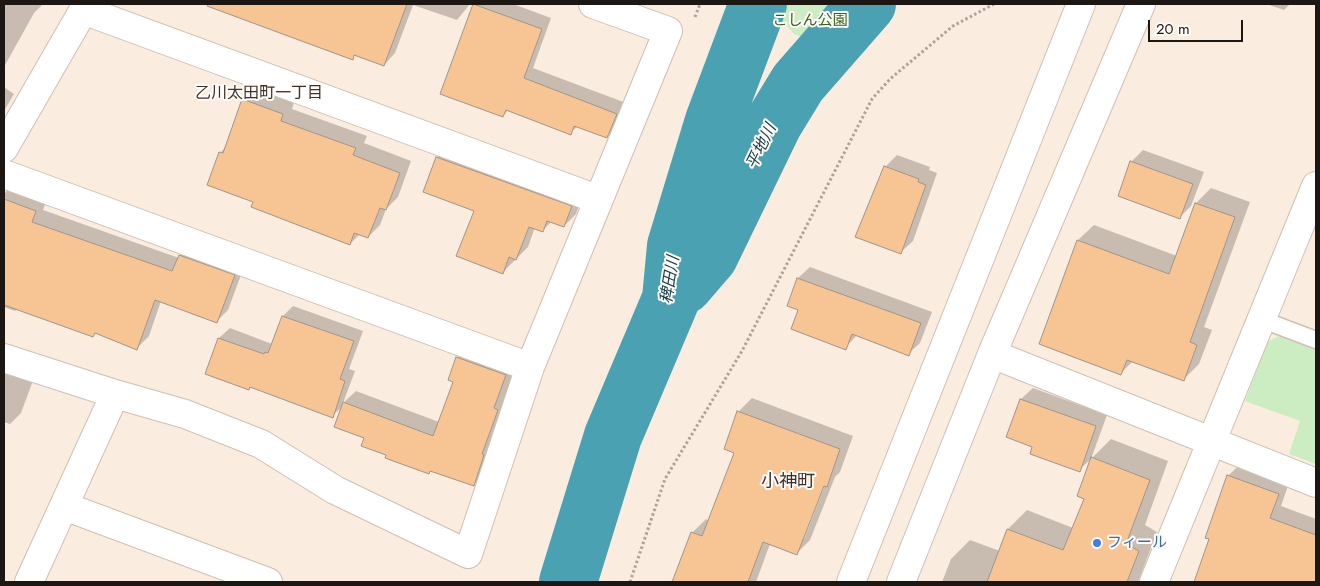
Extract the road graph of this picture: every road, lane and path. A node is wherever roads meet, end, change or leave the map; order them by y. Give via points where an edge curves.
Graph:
1 (593, 4) edge
2 (700, 4) edge
3 (994, 4) edge
4 (1080, 4) edge
5 (1141, 4) edge
6 (85, 7) edge
7 (695, 19) dead end
8 (4, 148) edge
9 (4, 174) edge
10 (1316, 186) edge
11 (597, 199) junction
12 (1263, 320) junction
13 (1316, 340) edge
14 (992, 354) junction
15 (4, 358) edge
16 (530, 367) junction
17 (115, 394) junction
18 (1212, 441) junction
19 (1316, 483) edge
20 (64, 506) junction
21 (29, 582) edge
22 (268, 582) edge
23 (630, 582) edge
24 (851, 582) edge
25 (901, 582) edge
26 (1154, 582) edge

1 - 11 street via 668,31
2 - 7 path
3 - 23 path via 953,26 890,78 872,99 742,351 665,479
4 - 24 street
5 - 14 street
6 - 8 street
6 - 11 street
9 - 16 street
10 - 12 street
11 - 16 street
12 - 13 lane
12 - 18 street
14 - 18 street
14 - 25 street
15 - 17 street
16 - 17 street via 468,554 335,490 261,444 185,414
17 - 20 street
18 - 19 street
18 - 26 street
20 - 21 street
20 - 22 street

